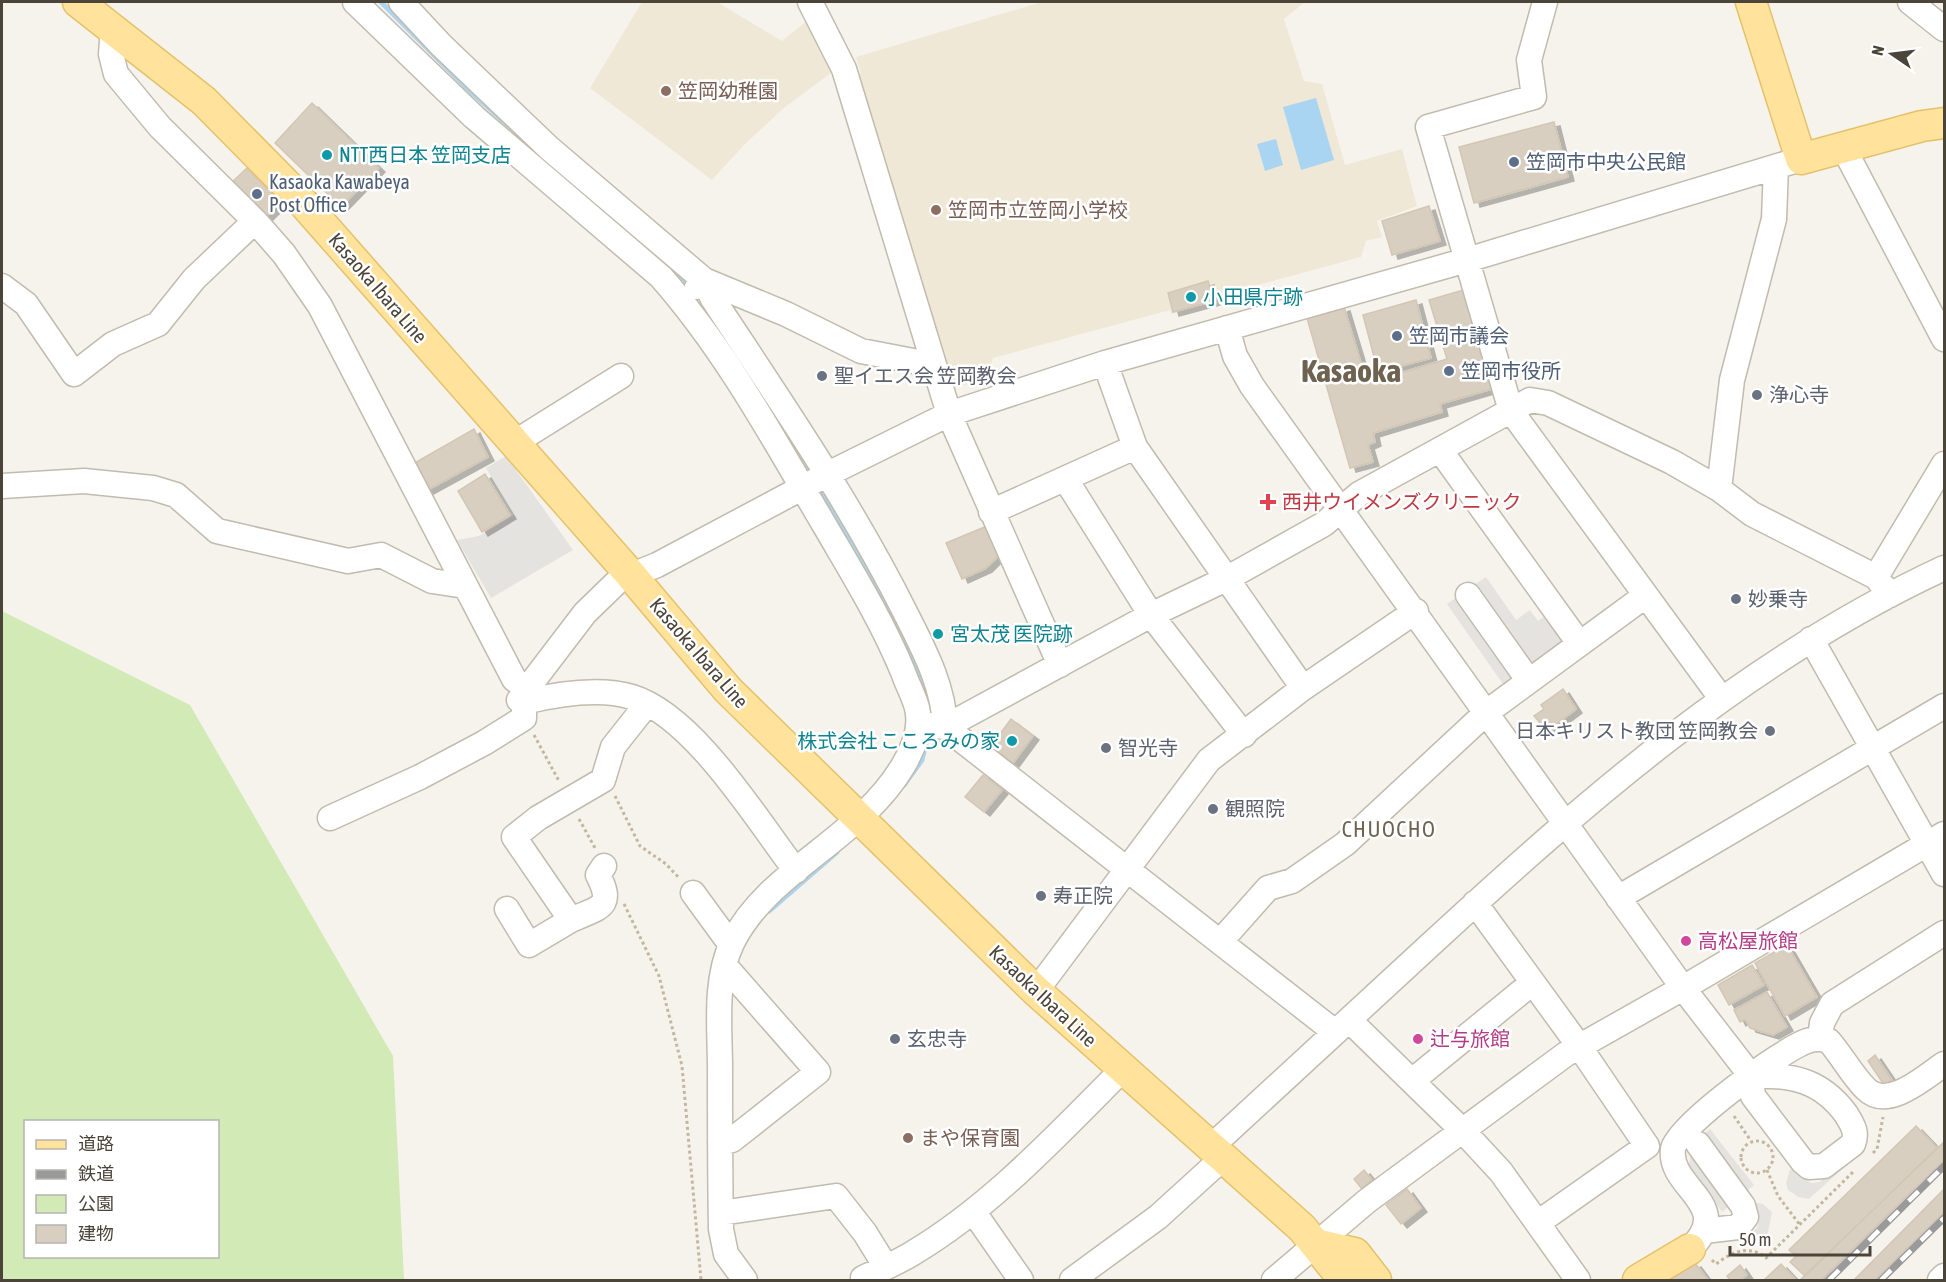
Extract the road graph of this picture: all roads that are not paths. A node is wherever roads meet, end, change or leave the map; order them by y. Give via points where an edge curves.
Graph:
1 (78, 2) edge
2 (401, 2) edge
3 (810, 2) edge
4 (1545, 2) edge
5 (1751, 2) edge
6 (1910, 2) edge
7 (359, 3) edge
8 (113, 28) junction
9 (1944, 29) edge
10 (1944, 123) edge
11 (1842, 147) junction
12 (540, 157) junction
13 (1789, 163) junction
14 (255, 221) junction
15 (1467, 260) junction
16 (2, 286) edge
17 (693, 291) junction
18 (1227, 328) junction
19 (1944, 339) edge
20 (1105, 363) junction
21 (934, 365) junction
22 (621, 376) dead end
23 (1511, 411) junction
24 (949, 414) junction
25 (514, 443) junction
26 (1135, 447) junction
27 (1440, 450) junction
28 (1944, 464) edge
29 (1066, 480) junction
30 (814, 481) junction
31 (2, 486) edge
32 (1719, 489) junction
33 (1341, 510) junction
34 (992, 512) junction
35 (630, 574) junction
36 (1940, 575) edge
37 (1226, 579) junction
38 (465, 586) junction
39 (1883, 586) junction
40 (1468, 595) dead end
41 (1645, 596) junction
42 (1416, 611) junction
43 (1151, 615) junction
44 (1811, 639) junction
45 (1579, 643) junction
46 (1060, 665) junction
47 (1529, 681) junction
48 (1303, 688) junction
49 (524, 698) junction
50 (1721, 698) junction
51 (647, 704) junction
52 (1944, 706) edge
53 (1487, 712) junction
54 (931, 725) junction
55 (1244, 735) junction
56 (1872, 749) junction
57 (330, 818) dead end
58 (860, 819) junction
59 (1566, 824) junction
60 (1936, 839) edge
61 (604, 866) road end
62 (1128, 870) junction
63 (796, 872) junction
64 (1944, 874) edge
65 (693, 893) road end
66 (1618, 898) junction
67 (1475, 903) junction
68 (507, 909) dead end
69 (571, 920) junction
70 (1944, 933) edge
71 (1220, 942) junction
72 (732, 967) junction
73 (1532, 983) junction
74 (1683, 988) junction
75 (1036, 991) junction
76 (1342, 1026) junction
77 (1820, 1038) junction
78 (1580, 1046) junction
79 (1944, 1064) edge
80 (1122, 1070) junction
81 (1751, 1076) junction
82 (1412, 1081) junction
83 (1464, 1132) junction
84 (725, 1142) junction
85 (1698, 1144) dead end
86 (1647, 1146) junction
87 (1672, 1151) junction
88 (1218, 1152) junction
89 (973, 1211) junction
90 (726, 1213) junction
91 (1539, 1222) junction
92 (1316, 1244) junction
93 (1702, 1246) junction
94 (886, 1267) junction
95 (1944, 1276) edge
96 (745, 1281) edge
97 (863, 1281) edge
98 (1021, 1281) edge
99 (1072, 1281) edge
100 (1274, 1281) edge
101 (1315, 1281) edge
102 (1344, 1281) edge
103 (1376, 1281) edge
104 (1578, 1281) edge
105 (1638, 1281) edge
106 (1940, 1281) edge

1 - 8 main road, Kasaoka Ibara Line
2 - 12 street
3 - 21 street via 844,69
4 - 15 street via 1529,60 1534,97 1428,127
5 - 13 main road
6 - 9 street
7 - 12 street via 474,117
8 - 14 street via 111,54 116,74 160,127
8 - 25 main road, Kasaoka Ibara Line via 204,101 283,181
10 - 11 main road
11 - 13 main road
11 - 19 street
12 - 17 street
13 - 15 street
13 - 32 street via 1732,380
14 - 16 street via 195,279 158,324 112,344 74,374 26,304
14 - 38 street via 320,306
15 - 18 street
15 - 23 street
17 - 21 street via 786,314 861,351
17 - 30 street via 713,299 754,384
18 - 20 street
18 - 33 street via 1235,356 1252,386
20 - 24 street
20 - 26 street
21 - 24 street
22 - 25 street
23 - 27 street
23 - 32 street via 1530,400 1548,403 1672,462
23 - 41 street
24 - 30 street
24 - 34 street
25 - 35 main road, Kasaoka Ibara Line
26 - 29 street
26 - 37 street
27 - 33 street via 1359,494
27 - 45 street
28 - 39 street
29 - 34 street
29 - 43 street
30 - 35 street via 657,565
30 - 54 street via 870,574 904,642 918,709
31 - 38 street via 84,481 153,488 176,495 218,531 235,537 311,550 348,561 381,555 432,581
32 - 39 street via 1752,514
33 - 37 street via 1324,524
33 - 42 street
34 - 46 street
35 - 49 street via 585,614
35 - 58 main road, Kasaoka Ibara Line via 728,690
36 - 39 street
37 - 43 street
37 - 48 street
38 - 49 street
39 - 44 street
40 - 47 street
41 - 45 street
41 - 50 street
42 - 48 street
42 - 53 street
43 - 46 street
43 - 55 street
44 - 50 street
44 - 56 street
45 - 47 street
46 - 54 street
47 - 53 street
48 - 55 street
49 - 51 street via 614,694
49 - 57 street via 484,743
50 - 59 street
51 - 63 street via 669,717 704,752
51 - 69 street via 613,747 603,780 514,837
52 - 56 street
53 - 59 street
53 - 71 street via 1345,844 1292,881 1268,888
54 - 58 street via 889,787
54 - 62 street
55 - 62 street via 1209,760
56 - 60 street
56 - 66 street
58 - 63 street
58 - 75 main road, Kasaoka Ibara Line
59 - 66 street
59 - 67 street
60 - 64 street
60 - 74 street
61 - 69 street via 598,875 607,892 606,899 601,907
62 - 71 street
62 - 75 street
63 - 72 street via 749,915
65 - 72 street
66 - 74 street
67 - 73 street
67 - 76 street
68 - 69 street via 529,945
70 - 77 street via 1832,1004 1822,1023
71 - 76 street
72 - 84 street via 719,996
72 - 84 street via 818,1072
73 - 78 street
73 - 82 street
74 - 78 street
74 - 81 street
75 - 80 main road, Kasaoka Ibara Line
76 - 82 street
76 - 88 street
77 - 79 street via 1836,1048 1867,1090 1876,1095 1888,1096 1907,1088
77 - 81 street via 1805,1041
78 - 83 street
78 - 86 street
80 - 88 main road, Kasaoka Ibara Line
80 - 89 street
81 - 81 street via 1777,1075 1810,1083 1830,1094 1853,1125 1854,1144 1824,1166 1809,1167 1753,1096
81 - 87 street via 1682,1132
82 - 83 street
83 - 91 street
83 - 92 street via 1367,1201
84 - 90 street
85 - 93 street via 1743,1206 1746,1217 1738,1227
86 - 87 street
86 - 91 street
87 - 93 street via 1677,1167 1705,1210
88 - 92 main road, Kasaoka Ibara Line
88 - 99 street via 1158,1217
89 - 94 street via 912,1254
89 - 98 street
90 - 94 street via 836,1196
90 - 96 street via 722,1242
91 - 104 street
92 - 100 street
92 - 101 main road
92 - 102 main road, Kasaoka Ibara Line
92 - 103 main road via 1355,1253
93 - 105 main road
94 - 97 street
95 - 106 street

